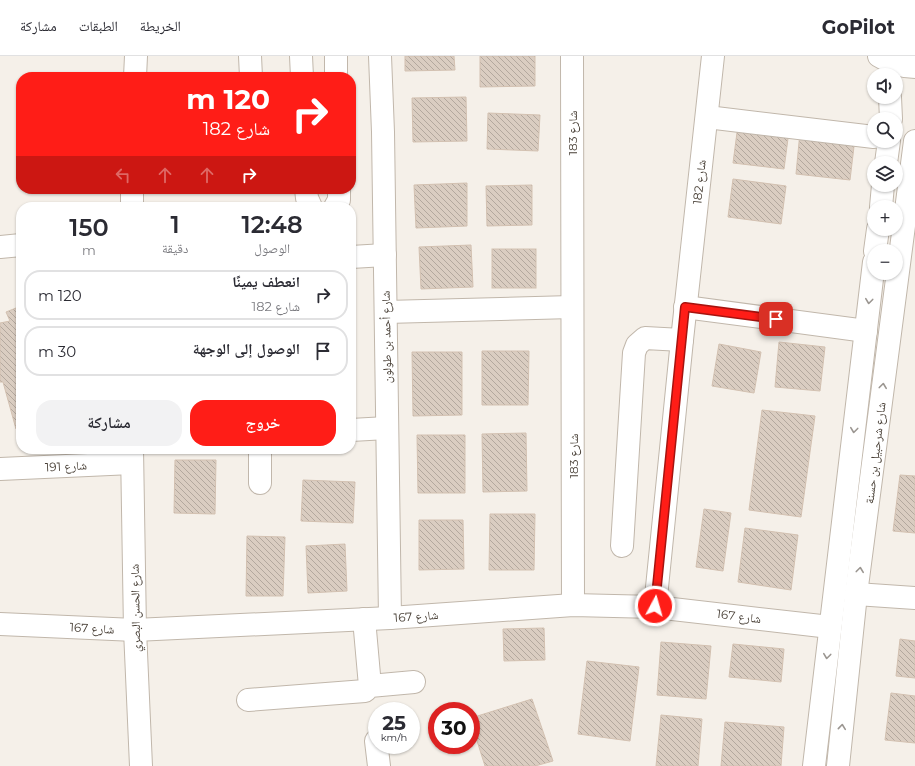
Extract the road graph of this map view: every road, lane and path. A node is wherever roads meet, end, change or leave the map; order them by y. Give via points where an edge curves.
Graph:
1 (136, 56) edge
2 (250, 56) edge
3 (302, 56) edge
4 (336, 56) edge
5 (380, 56) edge
6 (572, 56) edge
7 (713, 56) edge
8 (878, 56) edge
9 (915, 67) edge
10 (883, 68) edge
11 (135, 72) edge
12 (251, 72) edge
13 (302, 72) edge
14 (336, 72) edge
15 (707, 117) junction
16 (867, 136) edge
17 (915, 141) edge
18 (16, 245) edge
19 (0, 247) edge
20 (385, 255) junction
21 (356, 257) edge
22 (872, 280) edge
23 (572, 307) junction
24 (685, 307) junction
25 (386, 312) junction
26 (866, 331) junction
27 (682, 340) junction
28 (387, 428) junction
29 (356, 430) edge
30 (260, 454) edge
31 (132, 456) edge
32 (0, 469) edge
33 (260, 483) dead end
34 (622, 546) dead end
35 (856, 594) junction
36 (915, 598) edge
37 (573, 605) junction
38 (655, 606) junction
39 (390, 618) junction
40 (364, 619) junction
41 (0, 624) edge
42 (830, 627) junction
43 (135, 630) junction
44 (414, 682) dead end
45 (370, 686) junction
46 (248, 700) dead end
47 (378, 754) edge
48 (141, 766) edge
49 (379, 766) edge
50 (814, 766) edge
51 (838, 766) edge

1 - 11 street
2 - 12 street
3 - 13 street
4 - 14 street
5 - 20 street, شارع أحمد بن طولون
6 - 23 street, شارع 183
7 - 15 street, شارع 182
8 - 9 street via 902,66
8 - 10 street
15 - 16 street
15 - 24 street, شارع 182
35 -> 17 street, شارع شرحبيل بن حسنة
18 - 19 street
20 - 21 street
20 - 25 street, شارع أحمد بن طولون
22 -> 26 street, شارع شرحبيل بن حسنة
23 - 25 street
23 - 37 street, شارع 183
24 - 26 street
24 - 27 street, شارع 182
25 - 28 street, شارع أحمد بن طولون
26 -> 42 street, شارع شرحبيل بن حسنة
27 - 34 street via 645,338 637,345 634,353
27 - 38 street, شارع 182
28 - 29 street
28 - 39 street, شارع أحمد بن طولون
30 - 33 street
31 - 32 street, شارع 191
31 - 43 street, شارع الحسن البصري
35 - 36 street
51 -> 35 street, شارع شرحبيل بن حسنة
37 - 38 street, شارع 167
37 - 39 street, شارع 167
38 - 42 street, شارع 167
39 - 40 street, شارع 167
40 - 43 street, شارع 167
40 - 45 street
41 - 43 street, شارع 167
42 -> 50 street, شارع شرحبيل بن حسنة
43 - 48 street, شارع الحسن البصري
44 - 45 street
45 - 46 street via 365,691
47 - 49 street

